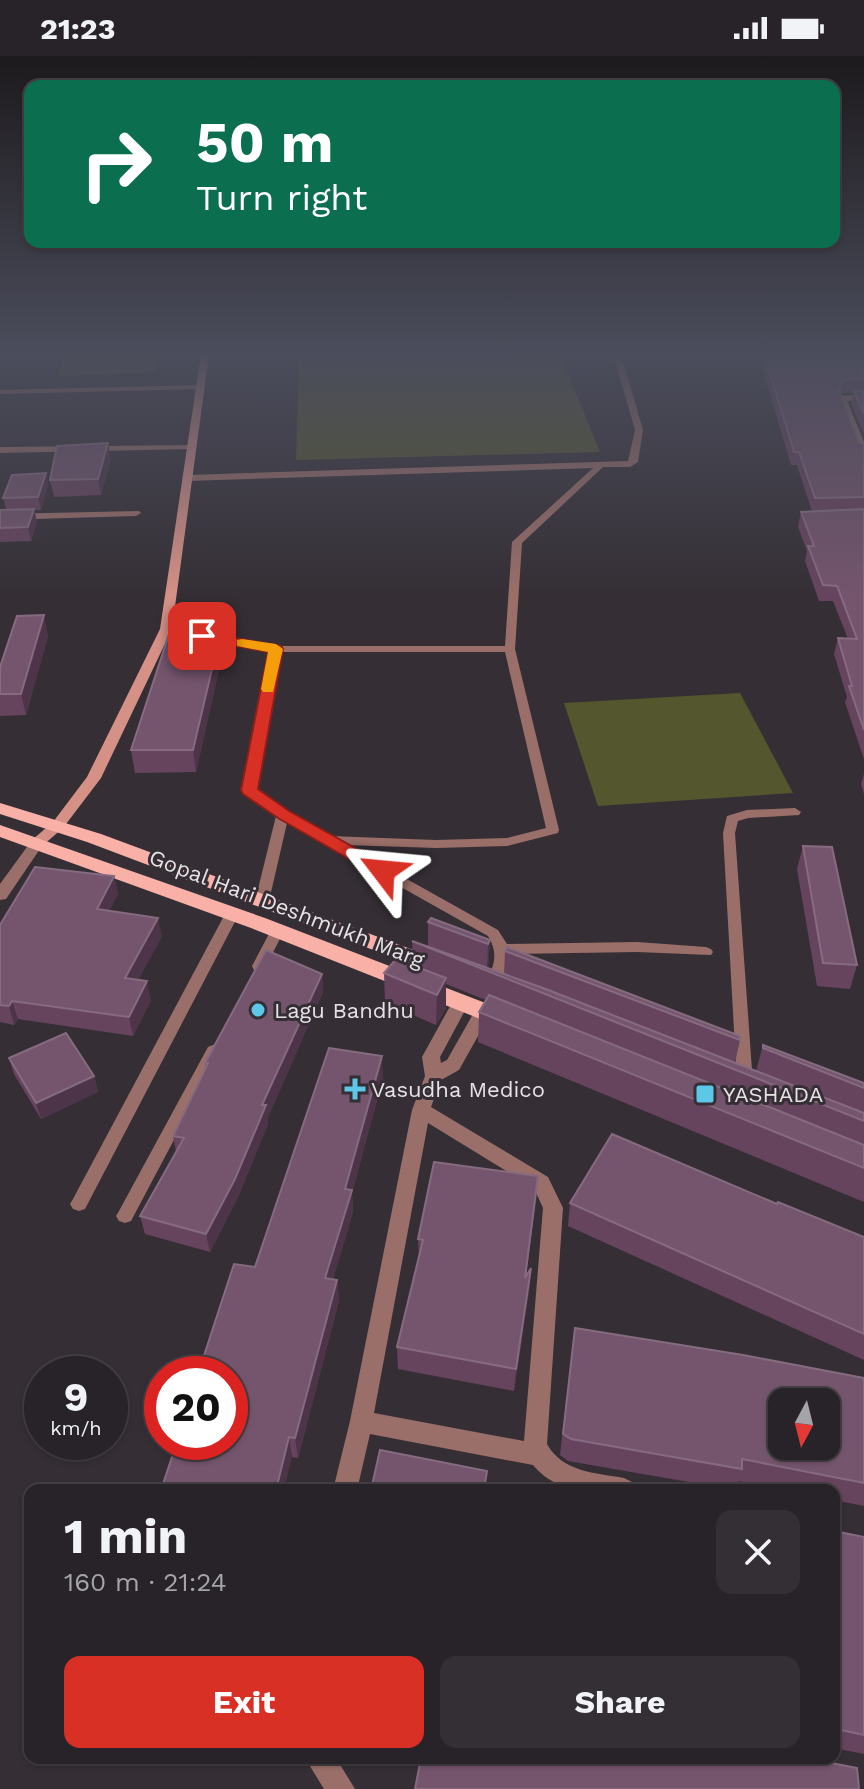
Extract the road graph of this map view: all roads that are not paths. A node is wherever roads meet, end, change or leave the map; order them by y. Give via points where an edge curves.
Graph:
1 (194, 435) edge
2 (638, 435) edge
3 (856, 435) edge
4 (192, 447) junction
5 (1, 452) edge
6 (864, 454) edge
7 (599, 467) junction
8 (187, 478) junction
9 (136, 513) dead end
10 (0, 517) edge
11 (166, 629) junction
12 (276, 649) junction
13 (510, 649) junction
14 (0, 808) edge
15 (795, 812) dead end
16 (283, 815) junction
17 (58, 825) junction
18 (0, 831) edge
19 (328, 840) junction
20 (37, 843) junction
21 (0, 895) edge
22 (262, 901) junction
23 (232, 914) junction
24 (277, 931) junction
25 (504, 949) junction
26 (706, 952) dead end
27 (483, 984) joint
28 (248, 985) edge
29 (460, 1003) junction
30 (483, 1011) junction
31 (527, 1028) edge
32 (219, 1039) edge
33 (717, 1073) edge
34 (434, 1076) junction
35 (752, 1087) joint
36 (421, 1110) junction
37 (79, 1204) dead end
38 (125, 1216) dead end
39 (361, 1421) junction
40 (538, 1455) junction
41 (346, 1484) edge
42 (595, 1484) edge
43 (323, 1764) edge
44 (341, 1789) edge

1 - 4 street
2 - 7 lane via 634,462
3 - 6 street
4 - 5 lane
4 - 8 street
7 - 8 lane
7 - 13 lane via 517,542
8 - 11 street
9 - 10 lane
11 - 12 lane
11 - 17 street via 94,778
12 - 13 lane
12 - 16 lane via 249,790
13 - 19 lane via 553,830 507,842
14 - 17 main road, Gopal Hari Deshmukh Marg
15 - 35 lane via 747,814 732,819 729,833
16 - 19 lane
16 - 22 lane
17 - 20 street
17 - 22 main road, Gopal Hari Deshmukh Marg
18 - 20 main road, Gopal Hari Deshmukh Marg
19 - 25 lane via 493,933
20 - 21 street
20 - 23 main road, Gopal Hari Deshmukh Marg
22 - 27 main road, Gopal Hari Deshmukh Marg
23 - 24 main road, Gopal Hari Deshmukh Marg
23 - 37 lane
24 - 28 lane
24 - 29 main road, Gopal Hari Deshmukh Marg
25 - 26 lane
25 - 27 lane via 506,959
29 - 30 main road, Gopal Hari Deshmukh Marg
29 - 34 street via 431,1057
30 - 31 main road, Gopal Hari Deshmukh Marg
30 - 34 street via 453,1065
32 - 38 lane
33 - 35 main road
34 - 36 street
36 - 39 street
36 - 40 street via 541,1183 553,1208
39 - 40 street
39 - 41 street
40 - 42 street via 562,1477
43 - 44 street

